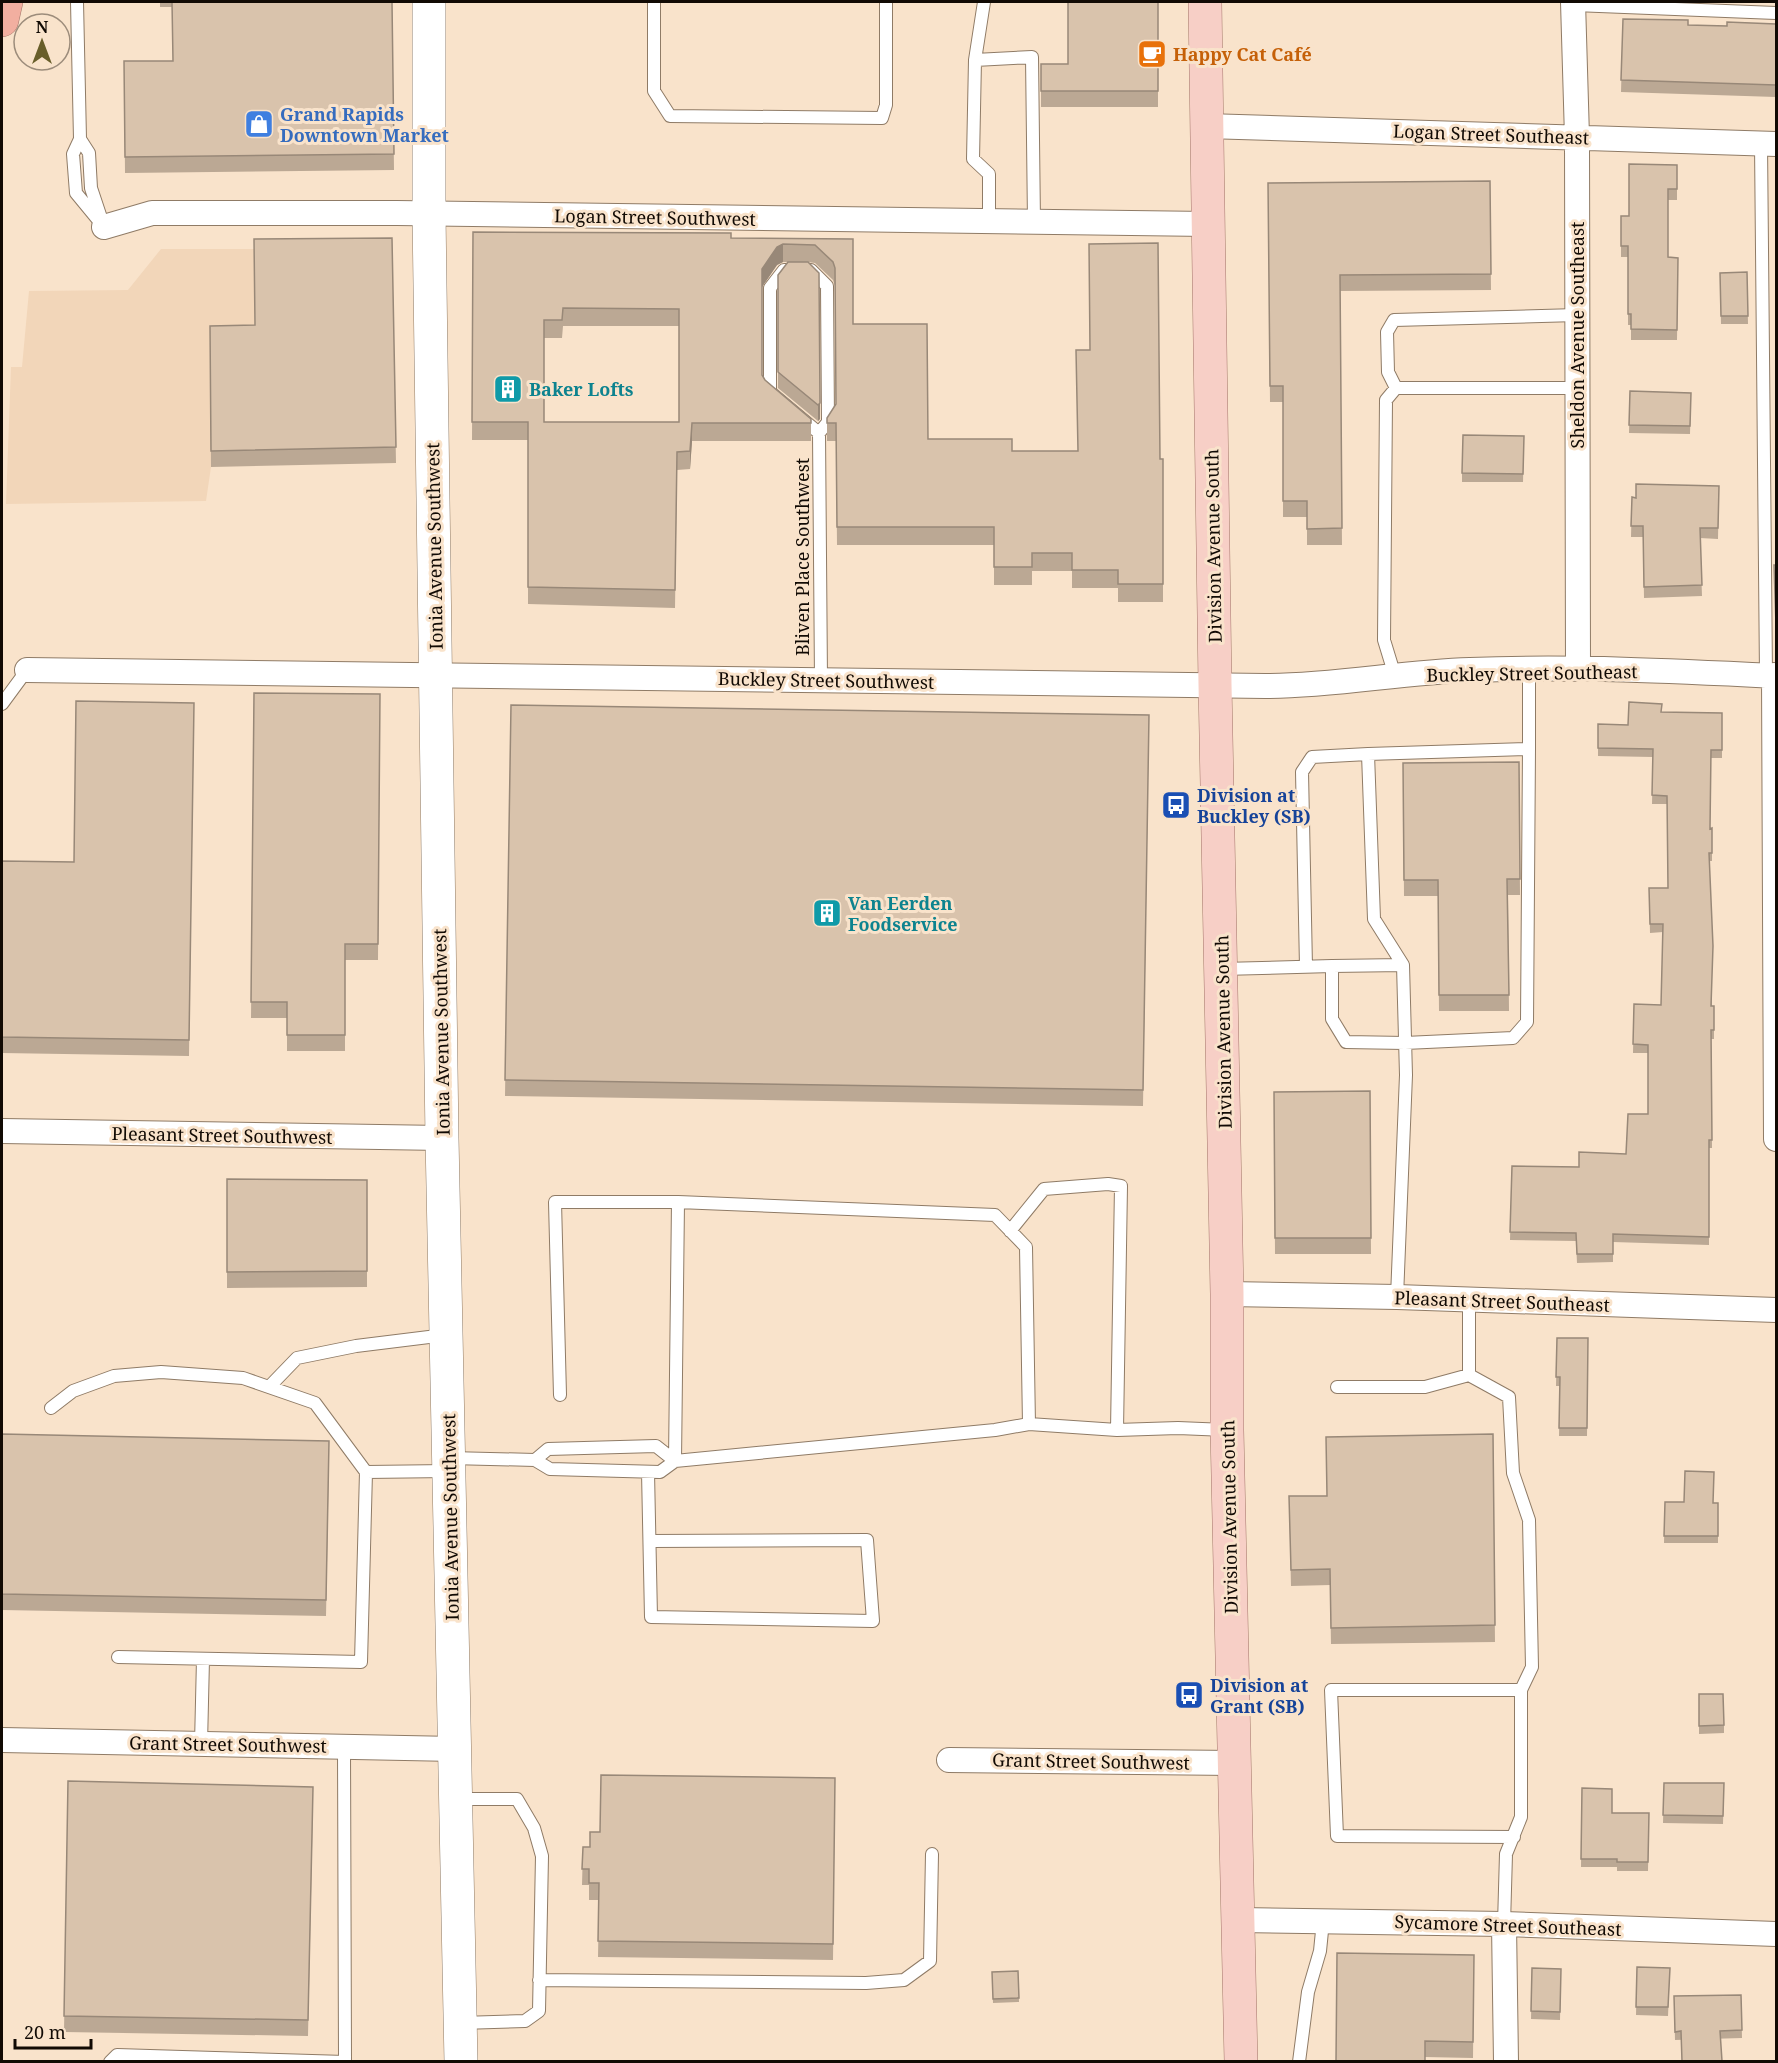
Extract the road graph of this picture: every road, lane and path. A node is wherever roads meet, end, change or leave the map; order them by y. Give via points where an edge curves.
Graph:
1 (6, 2) edge
2 (77, 2) edge
3 (429, 2) edge
4 (654, 2) edge
5 (886, 2) edge
6 (984, 2) edge
7 (1205, 2) edge
8 (1574, 3) edge
9 (1776, 13) edge
10 (2, 20) edge
11 (975, 60) junction
12 (1206, 126) junction
13 (1577, 137) junction
14 (1769, 144) edge
15 (429, 214) junction
16 (989, 221) junction
17 (1034, 222) junction
18 (1208, 224) junction
19 (104, 227) joint
20 (1577, 315) junction
21 (1396, 388) junction
22 (1577, 388) junction
23 (819, 433) junction
24 (1578, 669) junction
25 (27, 670) joint
26 (1529, 670) junction
27 (436, 675) junction
28 (1772, 675) edge
29 (1395, 676) junction
30 (821, 680) junction
31 (1215, 684) junction
32 (2, 704) edge
33 (1529, 748) junction
34 (1368, 754) junction
35 (1776, 869) edge
36 (1403, 965) junction
37 (1332, 966) junction
38 (1306, 967) junction
39 (1222, 969) junction
40 (1405, 1043) junction
41 (2, 1131) edge
42 (442, 1138) junction
43 (1776, 1139) edge
44 (678, 1202) junction
45 (1010, 1230) junction
46 (1227, 1294) junction
47 (1397, 1297) junction
48 (1469, 1300) junction
49 (1776, 1310) edge
50 (446, 1335) junction
51 (1469, 1375) junction
52 (269, 1387) junction
53 (1337, 1387) dead end
54 (560, 1395) dead end
55 (51, 1408) dead end
56 (1029, 1424) junction
57 (1117, 1430) junction
58 (1227, 1430) junction
59 (535, 1460) junction
60 (675, 1461) junction
61 (449, 1464) junction
62 (366, 1472) junction
63 (648, 1472) junction
64 (650, 1541) junction
65 (118, 1657) dead end
66 (203, 1659) junction
67 (1521, 1690) junction
68 (2, 1740) edge
69 (201, 1744) junction
70 (344, 1747) junction
71 (454, 1749) junction
72 (949, 1760) dead end
73 (1234, 1763) junction
74 (456, 1799) junction
75 (1514, 1837) junction
76 (932, 1854) dead end
77 (1239, 1920) junction
78 (1323, 1921) junction
79 (1504, 1924) junction
80 (1776, 1934) edge
81 (540, 1980) junction
82 (460, 2023) junction
83 (110, 2061) edge
84 (345, 2061) edge
85 (461, 2061) edge
86 (1241, 2061) edge
87 (1299, 2061) edge
88 (1506, 2061) edge

1 - 10 highway
2 - 19 lane via 80,140 73,154 76,194
3 - 15 street, Ionia Avenue Southwest
4 - 5 lane via 654,91 670,116 870,118 882,118 886,105
6 - 11 lane
7 - 12 main road, Division Avenue South
8 - 9 lane
8 - 13 street, Sheldon Avenue Southeast
11 - 16 lane via 973,159 989,174
11 - 17 lane via 1032,57
12 - 13 street, Logan Street Southeast
12 - 18 main road, Division Avenue South
13 - 14 street, Logan Street Southeast
13 - 20 street, Sheldon Avenue Southeast
14 - 28 lane
15 - 16 street, Logan Street Southwest
15 - 19 street, Logan Street Southwest via 152,213
15 - 27 street, Ionia Avenue Southwest
16 - 17 street, Logan Street Southwest
17 - 18 street, Logan Street Southwest
18 - 31 main road, Division Avenue South
20 - 21 lane via 1394,320 1387,332 1388,372
20 - 22 street, Sheldon Avenue Southeast
21 - 22 lane
21 - 29 lane via 1386,400 1384,640
22 - 24 street, Sheldon Avenue Southeast
23 - 23 lane, Bliven Place Southwest via 828,422 827,286 811,270 784,270 770,288 770,392
23 - 30 lane, Bliven Place Southwest
24 - 26 street, Buckley Street Southeast
24 - 28 street, Buckley Street Southeast
25 - 27 street
25 - 32 lane
26 - 29 street, Buckley Street Southeast
26 - 33 lane
27 - 30 street, Buckley Street Southwest
27 - 42 street, Ionia Avenue Southwest
28 - 35 street
29 - 31 street, Buckley Street Southeast via 1277,686
30 - 31 street, Buckley Street Southwest
31 - 39 main road, Division Avenue South
33 - 34 lane
33 - 40 lane via 1527,1022 1513,1038
34 - 36 lane via 1374,919
34 - 38 lane via 1312,757 1302,772
35 - 43 street
36 - 37 lane
36 - 40 lane
37 - 38 lane
37 - 40 lane via 1332,1019 1346,1042
38 - 39 lane
39 - 46 main road, Division Avenue South
40 - 47 lane
41 - 42 street, Pleasant Street Southwest
42 - 50 street, Ionia Avenue Southwest
44 - 45 lane via 995,1215
44 - 54 lane via 555,1202
44 - 60 lane
45 - 56 lane via 1026,1247
45 - 57 lane via 1044,1189 1121,1186
46 - 47 street, Pleasant Street Southeast
46 - 58 main road, Division Avenue South
47 - 48 street, Pleasant Street Southeast
48 - 49 street, Pleasant Street Southeast
48 - 51 lane
50 - 52 lane via 297,1358
50 - 61 street, Ionia Avenue Southwest
51 - 53 lane via 1425,1386
51 - 67 lane via 1509,1397 1513,1473 1530,1520 1532,1667
52 - 55 lane via 243,1378 161,1372 114,1376 73,1391
52 - 62 lane via 315,1403
56 - 57 lane
56 - 60 lane
57 - 58 lane
58 - 73 main road, Division Avenue South
59 - 60 lane via 548,1449 656,1446
59 - 61 lane
59 - 63 lane via 550,1468
60 - 63 lane via 660,1472
61 - 62 lane
61 - 71 street, Ionia Avenue Southwest
62 - 66 lane via 361,1662
63 - 64 lane
64 - 64 lane via 651,1617 873,1621 867,1540
65 - 66 lane
66 - 69 lane
67 - 75 lane via 1521,1817
67 - 75 lane via 1331,1690 1337,1836
68 - 69 street, Grant Street Southwest
69 - 70 street, Grant Street Southwest
70 - 71 street, Grant Street Southwest
70 - 84 lane
71 - 74 street, Ionia Avenue Southwest
72 - 73 street, Grant Street Southwest
73 - 77 main road, Division Avenue South
74 - 81 lane via 517,1799 534,1828 542,1856
74 - 82 street, Ionia Avenue Southwest
75 - 79 lane via 1506,1854
76 - 81 lane via 930,1961 904,1980
77 - 78 street, Sycamore Street Southeast
77 - 86 main road, Division Avenue South
78 - 79 street, Sycamore Street Southeast
78 - 87 lane
79 - 80 street, Sycamore Street Southeast
79 - 88 street
81 - 82 lane via 539,2011 525,2022
82 - 85 street, Ionia Avenue Southwest
83 - 84 lane via 117,2055

